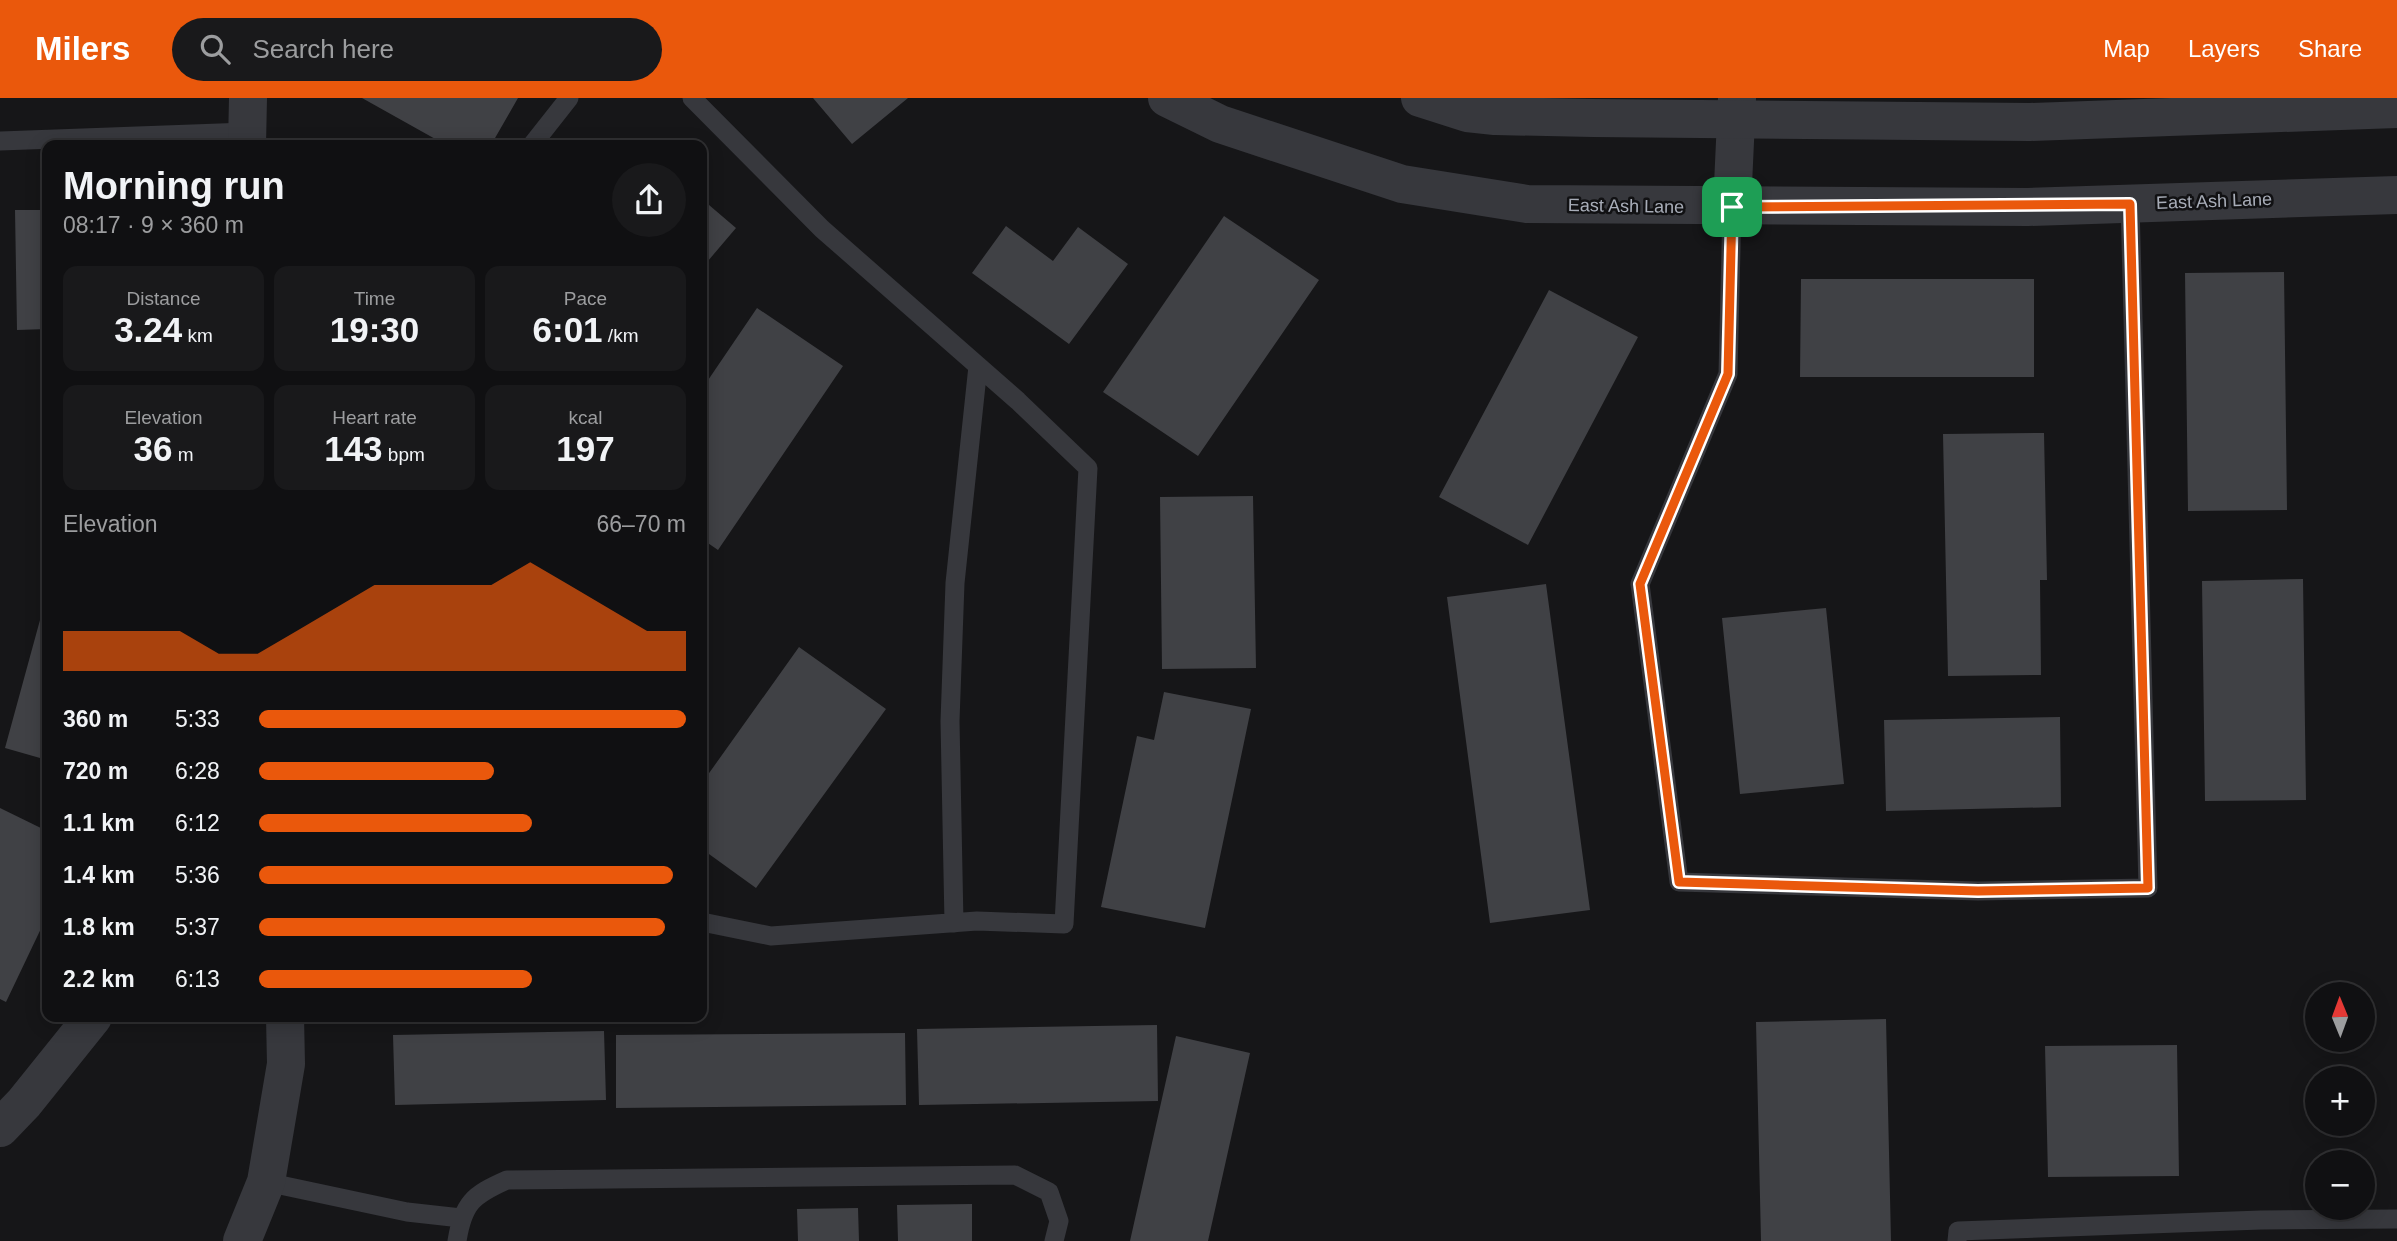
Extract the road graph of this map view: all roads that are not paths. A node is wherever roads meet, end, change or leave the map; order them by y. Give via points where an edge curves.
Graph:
1 (569, 98) edge
2 (692, 98) edge
3 (1167, 98) edge
4 (1420, 98) edge
5 (1736, 108) edge
6 (2397, 109) edge
7 (248, 125) edge
8 (536, 140) edge
9 (0, 141) edge
10 (2397, 195) edge
11 (2130, 204) junction
12 (1732, 207) junction
13 (978, 366) junction
14 (707, 923) edge
15 (954, 923) junction
16 (89, 1022) edge
17 (285, 1022) edge
18 (0, 1128) edge
19 (266, 1182) junction
20 (461, 1217) junction
21 (2397, 1219) edge
22 (2200, 1232) edge
23 (242, 1241) edge
24 (457, 1241) edge
25 (1054, 1241) edge
26 (1957, 1241) edge

1 - 8 lane
2 - 13 lane via 822,229
3 - 12 street, East Ash Lane via 1220,124 1402,184 1527,204
4 - 5 street via 1495,116
5 - 6 street via 2030,122
5 - 12 street
7 - 9 lane
10 - 11 street, East Ash Lane
11 - 12 street, East Ash Lane
11 - 12 lane via 2148,888 1978,891 1679,882 1640,584 1728,374
13 - 15 lane via 955,583 950,721
13 - 15 lane via 1088,468 1065,924
14 - 15 lane via 771,936
16 - 18 street
17 - 19 street via 286,1063
19 - 20 lane via 407,1212
19 - 23 street
20 - 24 lane
20 - 25 lane via 479,1193 507,1180 1015,1175 1049,1192 1059,1221
21 - 22 lane via 2277,1219
22 - 26 lane via 1958,1231

